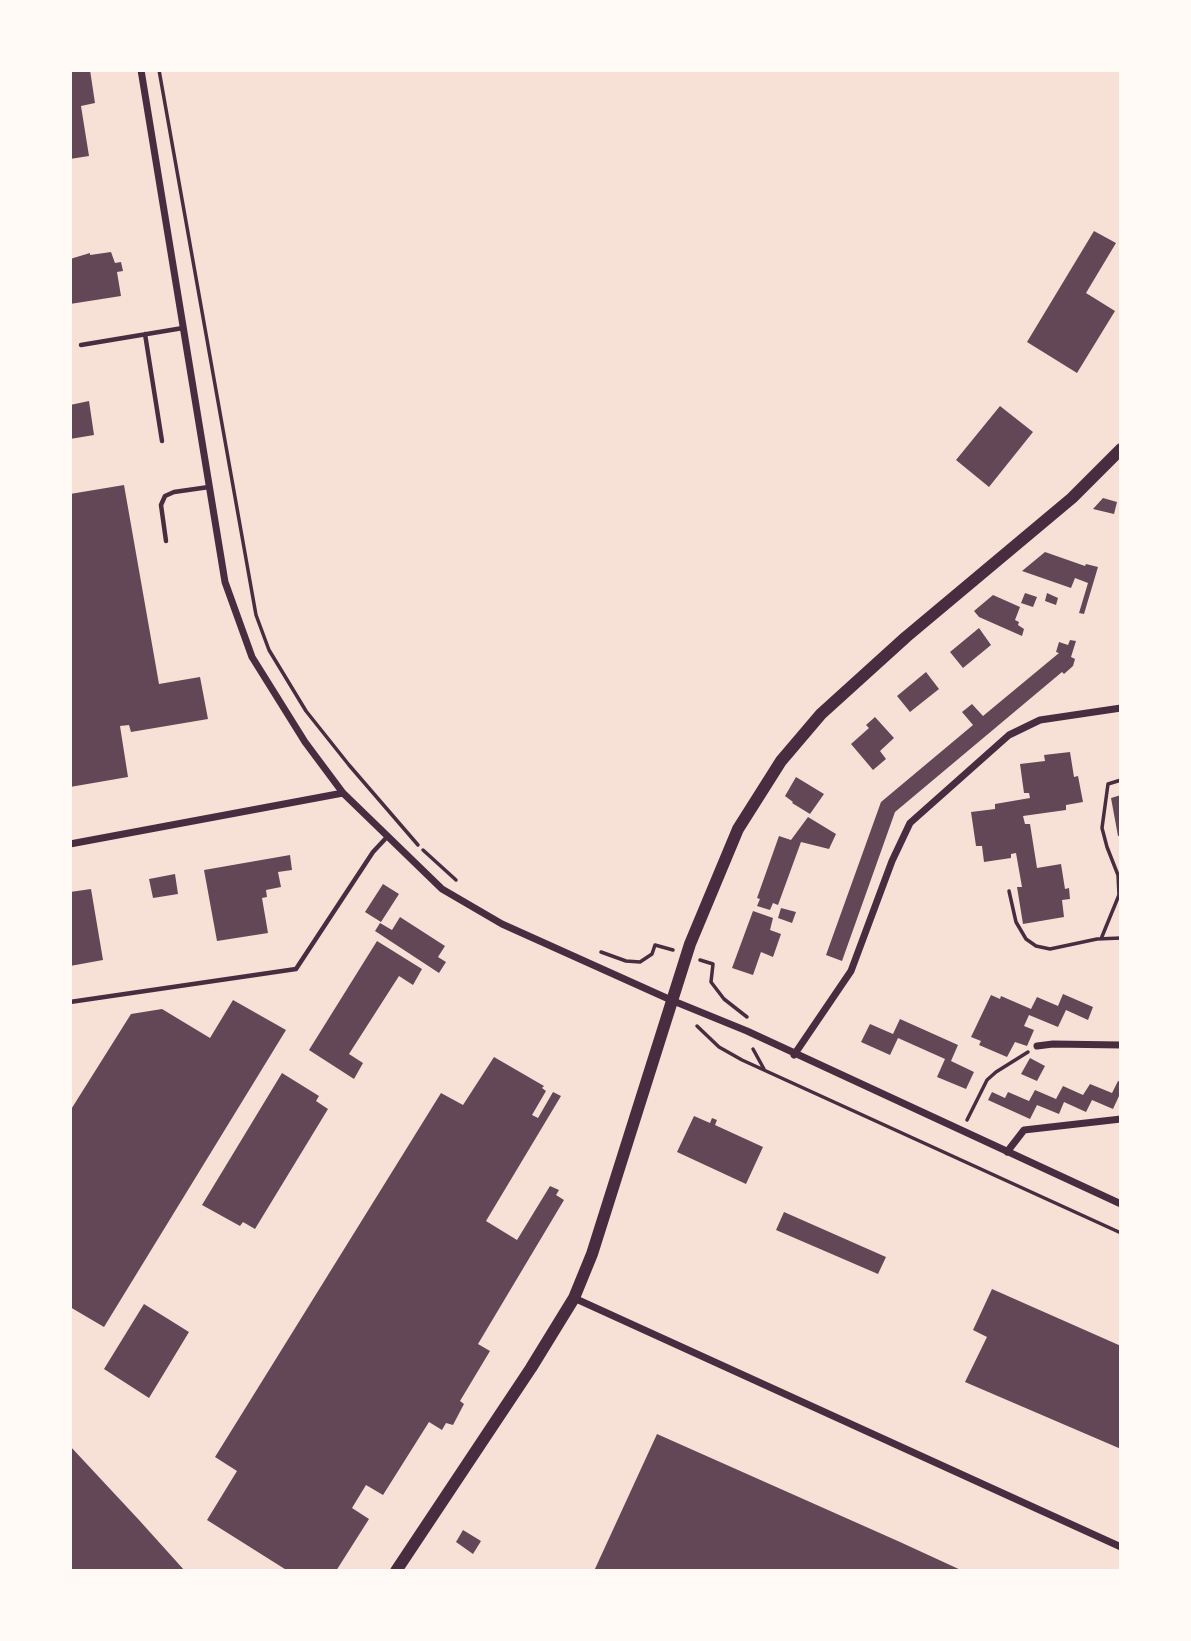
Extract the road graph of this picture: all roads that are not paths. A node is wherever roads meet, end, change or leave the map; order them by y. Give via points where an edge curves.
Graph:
1 (141, 70) edge
2 (184, 328) junction
3 (145, 334) junction
4 (81, 345) dead end
5 (162, 441) dead end
6 (1121, 449) edge
7 (210, 487) junction
8 (166, 541) dead end
9 (1121, 708) edge
10 (343, 793) junction
11 (388, 836) junction
12 (70, 844) edge
13 (671, 1000) junction
14 (70, 1002) edge
15 (1121, 1045) edge
16 (1037, 1046) road end
17 (794, 1055) junction
18 (1121, 1119) edge
19 (1007, 1152) junction
20 (1121, 1203) edge
21 (574, 1298) junction
22 (1121, 1547) edge
23 (396, 1571) edge

1 - 2 street
2 - 3 lane
2 - 7 street
3 - 4 lane
3 - 5 lane
6 - 13 main road via 1072,498 821,714 781,761 738,829
7 - 8 lane via 165,496 161,505
7 - 10 street via 225,582 252,657 305,743
9 - 17 street via 1040,720 1009,735 909,823 851,971
10 - 11 street
10 - 12 street
11 - 13 street via 442,889 475,910
11 - 14 lane via 296,969
13 - 17 street
13 - 21 main road
15 - 16 street
17 - 19 street
18 - 19 street via 1024,1130
19 - 20 street
21 - 22 street
21 - 23 main road

